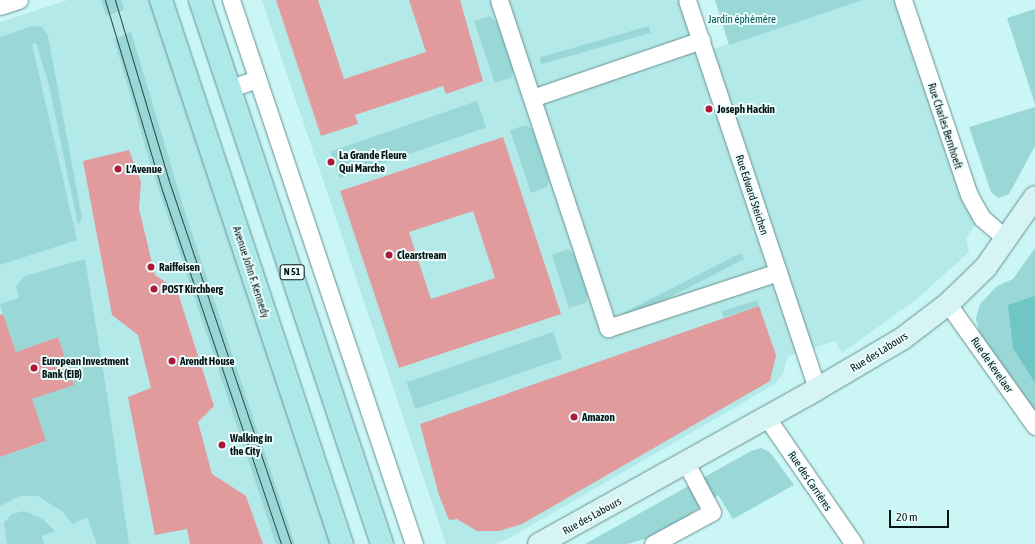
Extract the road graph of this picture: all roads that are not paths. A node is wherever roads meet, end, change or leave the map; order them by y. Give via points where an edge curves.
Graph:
1 (19, 0) edge
2 (161, 0) edge
3 (200, 0) edge
4 (231, 0) edge
5 (500, 0) edge
6 (687, 0) edge
7 (903, 0) edge
8 (0, 6) edge
9 (700, 40) junction
10 (257, 79) junction
11 (231, 88) junction
12 (532, 98) junction
13 (1035, 197) edge
14 (1007, 240) junction
15 (778, 272) junction
16 (948, 304) junction
17 (817, 389) junction
18 (767, 418) junction
19 (1035, 426) edge
20 (686, 463) junction
21 (342, 544) edge
22 (382, 544) edge
23 (414, 544) edge
24 (539, 544) edge
25 (653, 544) edge
26 (854, 544) edge

1 - 8 street
2 - 21 main road, Avenue John F. Kennedy
3 - 11 main road, N 51
4 - 10 street
5 - 12 street
6 - 9 street, Rue Edward Steichen
7 - 14 street, Rue Charles Bernhoeft via 969,196 982,218
9 - 12 street
9 - 15 street, Rue Edward Steichen
10 - 11 street
10 - 23 street
11 - 22 main road, N 51
12 - 15 street via 608,328
13 - 14 main road, Rue des Labours
14 - 16 main road, Rue des Labours via 986,267
15 - 17 street, Rue Edward Steichen
16 - 17 main road, Rue des Labours via 902,338
16 - 19 street, Rue de Kevelaer
17 - 18 main road, Rue des Labours
18 - 20 main road, Rue des Labours
18 - 26 street, Rue des Carrières
20 - 24 main road, Rue des Labours
20 - 25 street via 712,512

